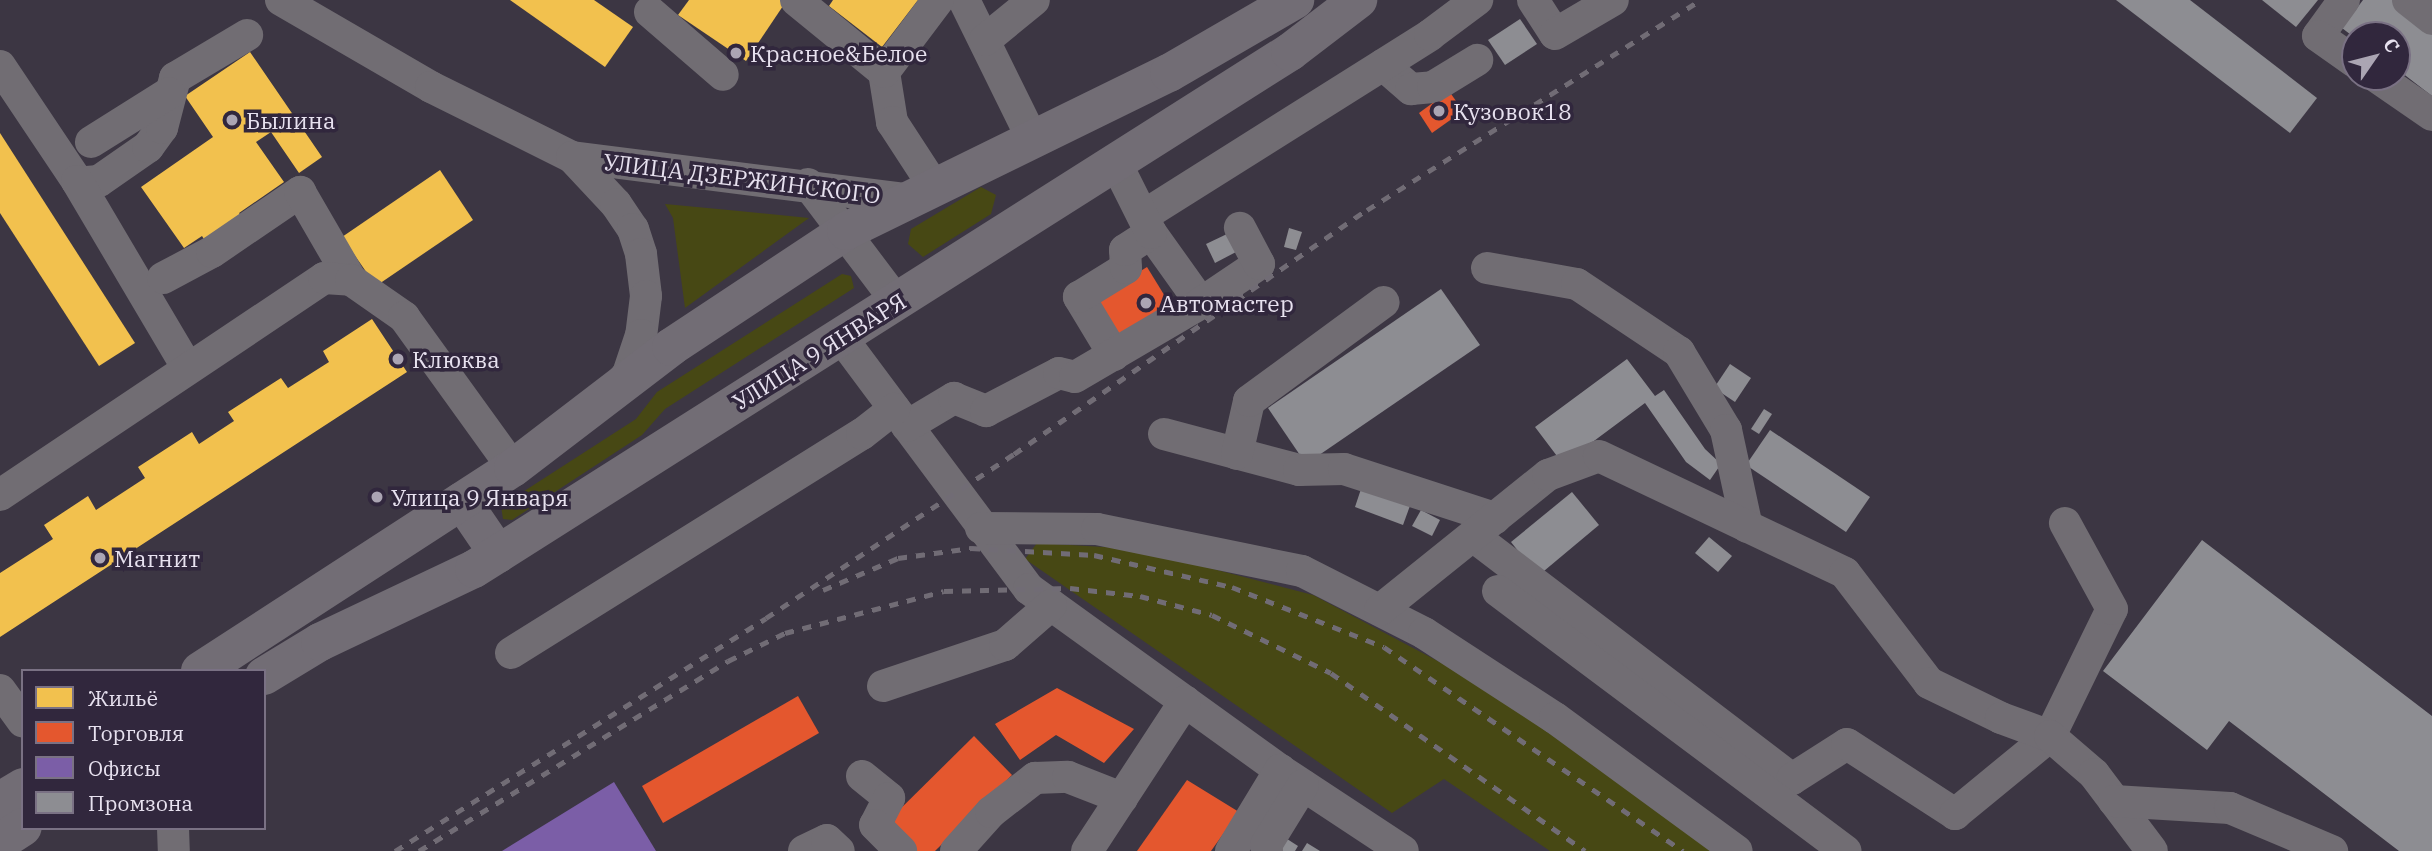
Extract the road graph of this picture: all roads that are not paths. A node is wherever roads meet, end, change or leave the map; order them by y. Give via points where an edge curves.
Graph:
1 (281, 0) edge
2 (796, 0) edge
3 (938, 0) edge
4 (964, 0) edge
5 (1034, 0) edge
6 (1295, 0) edge
7 (1358, 0) edge
8 (1477, 0) edge
9 (1533, 0) edge
10 (1613, 0) edge
11 (2344, 0) edge
12 (2408, 0) edge
13 (648, 4) edge
14 (2432, 19) edge
15 (247, 36) dead end
16 (985, 40) junction
17 (2341, 52) edge
18 (1477, 60) dead end
19 (1383, 65) junction
20 (0, 66) edge
21 (884, 72) junction
22 (723, 75) dead end
23 (2398, 91) edge
24 (169, 93) junction
25 (2432, 114) edge
26 (1032, 138) junction
27 (91, 142) dead end
28 (572, 157) junction
29 (1116, 163) junction
30 (77, 181) junction
31 (808, 184) junction
32 (923, 194) junction
33 (1147, 225) junction
34 (1240, 228) dead end
35 (846, 231) junction
36 (1487, 268) dead end
37 (163, 278) dead end
38 (351, 280) junction
39 (897, 302) junction
40 (1201, 303) junction
41 (1384, 303) dead end
42 (841, 337) junction
43 (1114, 355) junction
44 (187, 367) junction
45 (607, 399) junction
46 (900, 417) junction
47 (1164, 434) dead end
48 (1237, 454) junction
49 (513, 468) junction
50 (0, 495) edge
51 (462, 501) junction
52 (2065, 523) dead end
53 (1484, 527) junction
54 (1747, 527) junction
55 (981, 528) junction
56 (498, 554) junction
57 (1498, 591) dead end
58 (1051, 605) junction
59 (1380, 611) junction
60 (511, 653) dead end
61 (203, 669) edge
62 (266, 675) edge
63 (883, 686) dead end
64 (0, 690) edge
65 (1185, 701) junction
66 (21, 719) edge
67 (2050, 736) junction
68 (862, 776) dead end
69 (1291, 778) junction
70 (1779, 785) junction
71 (21, 788) edge
72 (1122, 798) junction
73 (0, 801) edge
74 (2115, 801) junction
75 (21, 828) edge
76 (173, 830) edge
77 (0, 842) edge
78 (174, 851) edge
79 (804, 851) edge
80 (839, 851) edge
81 (901, 851) edge
82 (956, 851) edge
83 (1087, 851) edge
84 (1231, 851) edge
85 (1267, 851) edge
86 (1403, 851) edge
87 (1737, 851) edge
88 (1846, 851) edge
89 (2152, 851) edge
90 (2332, 851) edge

1 - 28 street, УЛИЦА ДЗЕРЖИНСКОГО via 431,87
2 - 21 street
3 - 21 street
4 - 16 street
5 - 16 street
6 - 26 main road via 1221,46
7 - 29 main road, УЛИЦА 9 ЯНВАРЯ via 1290,52
8 - 19 street
9 - 10 street via 1555,34
11 - 17 street via 2318,36
12 - 14 street
13 - 22 street
15 - 24 street via 189,67 175,78
16 - 26 street
18 - 19 street via 1433,88 1411,89
19 - 33 street
20 - 30 street
21 - 32 street via 892,122
23 - 25 street
24 - 27 street
24 - 30 street via 162,128 148,147 99,181
26 - 32 main road
28 - 31 street, УЛИЦА ДЗЕРЖИНСКОГО via 722,178
28 - 45 street, УЛИЦА ДЗЕРЖИНСКОГО via 616,204 633,229 641,254 646,296 641,335 628,374
29 - 33 street
29 - 39 main road, УЛИЦА 9 ЯНВАРЯ
30 - 44 street
31 - 32 street, УЛИЦА ДЗЕРЖИНСКОГО
31 - 35 street
32 - 35 main road
33 - 40 street
33 - 43 street via 1125,250 1126,268 1079,297
34 - 40 street via 1259,264
35 - 39 street
35 - 45 main road via 671,347
36 - 54 street via 1577,284 1679,352 1726,430
37 - 38 street via 212,252 300,192
38 - 44 street via 324,278
38 - 49 street via 404,317
39 - 42 main road, УЛИЦА 9 ЯНВАРЯ
40 - 43 street
41 - 48 street via 1249,401
42 - 46 street
42 - 56 main road, УЛИЦА 9 ЯНВАРЯ
43 - 46 street via 1075,377 1059,373 986,411 954,398
44 - 50 street
45 - 49 main road
46 - 55 street
46 - 60 street via 862,434
47 - 48 street
48 - 53 street via 1298,470 1344,469
49 - 51 main road
51 - 56 main road
51 - 61 main road
52 - 67 street via 2112,609
53 - 54 street via 1548,475 1599,456
53 - 59 street
53 - 70 street
54 - 67 street via 1844,573 1929,683
55 - 58 street via 1029,589
55 - 59 street via 1097,530 1302,571
56 - 62 main road, УЛИЦА 9 ЯНВАРЯ via 450,584 320,642
57 - 70 street
58 - 63 street via 1005,645
58 - 65 street
59 - 87 street via 1424,633 1555,718
64 - 66 street
65 - 69 street
65 - 72 street
67 - 70 street via 1955,814 1847,744
67 - 74 street via 2094,774
68 - 81 street via 889,798 874,825
69 - 84 street
69 - 85 street
69 - 86 street
70 - 88 street
71 - 73 main road
72 - 82 street via 1069,777 1035,778 991,812
72 - 83 street
74 - 89 street
74 - 90 street via 2230,808
75 - 77 main road
76 - 78 street
79 - 80 street via 827,840

